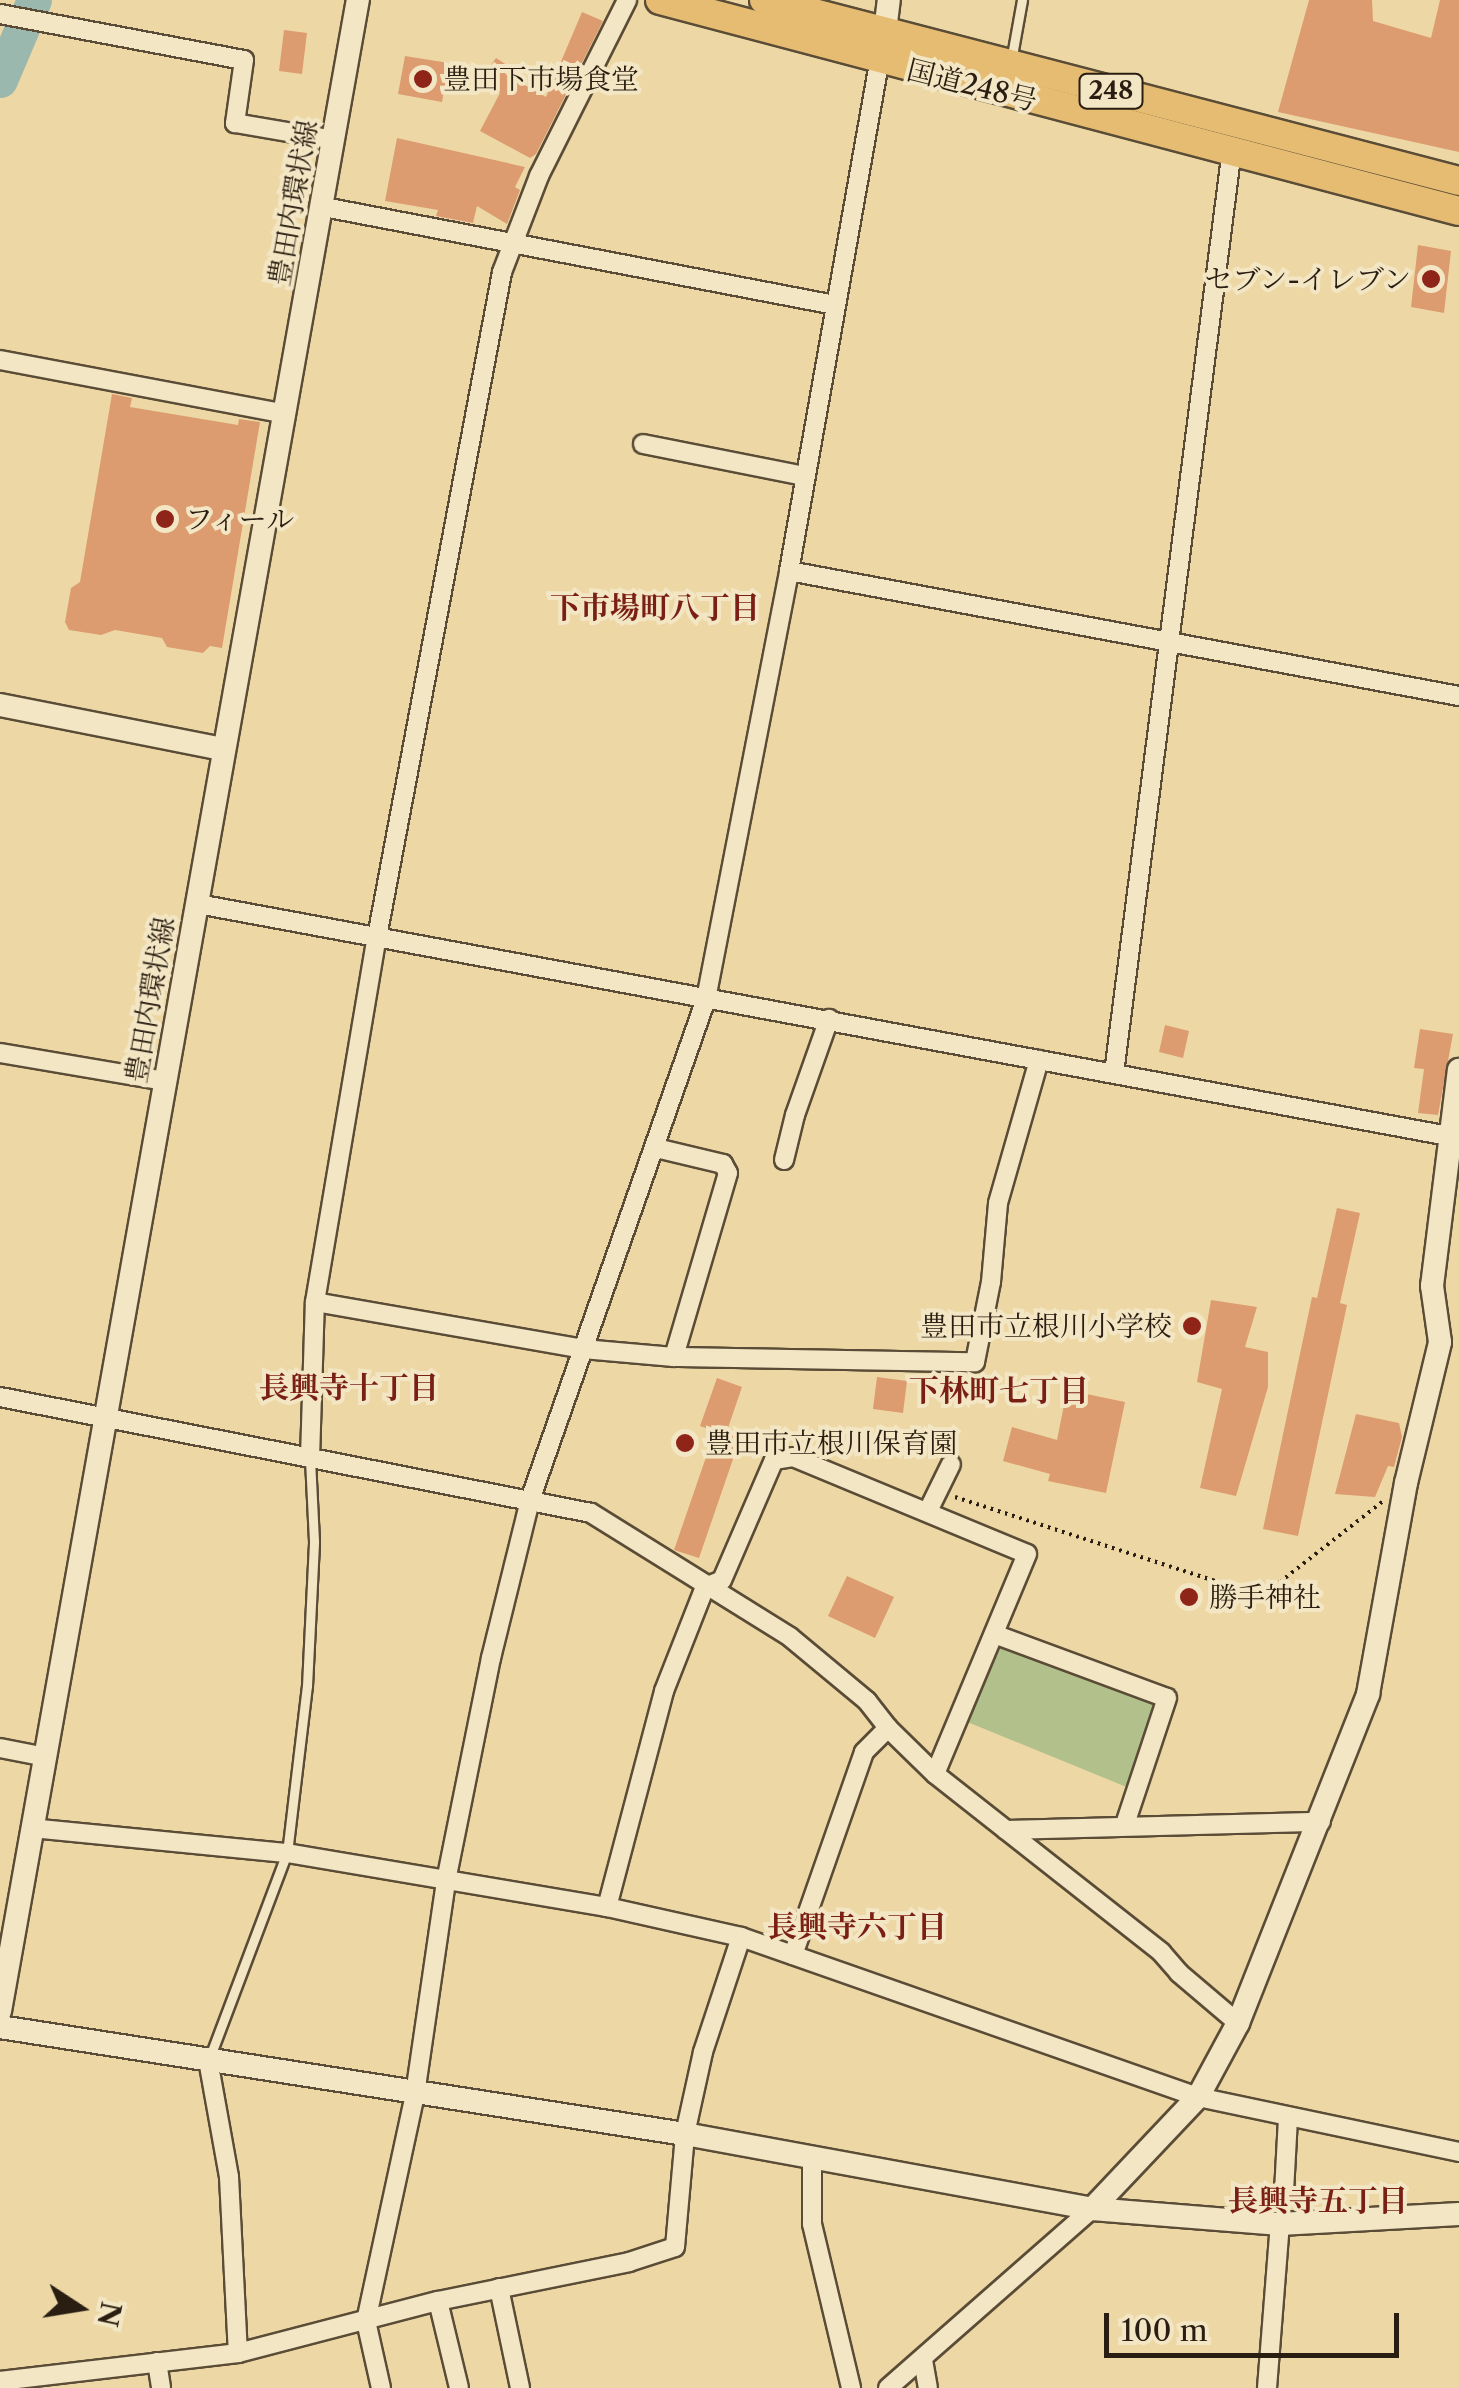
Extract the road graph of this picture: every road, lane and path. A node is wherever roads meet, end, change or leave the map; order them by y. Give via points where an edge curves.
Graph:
1 (358, 0) edge
2 (628, 0) edge
3 (660, 0) edge
4 (764, 0) edge
5 (890, 0) edge
6 (1022, 0) edge
7 (5, 15) edge
8 (884, 31) junction
9 (880, 62) junction
10 (1010, 64) junction
11 (334, 140) junction
12 (1232, 149) junction
13 (1459, 180) edge
14 (324, 207) junction
15 (1459, 211) edge
16 (512, 244) junction
17 (835, 305) junction
18 (0, 360) edge
19 (286, 414) junction
20 (643, 444) dead end
21 (805, 476) junction
22 (789, 571) junction
23 (1170, 644) junction
24 (1459, 696) edge
25 (0, 705) edge
26 (222, 748) junction
27 (198, 904) junction
28 (377, 937) junction
29 (706, 999) junction
30 (829, 1020) junction
31 (0, 1053) edge
32 (1039, 1060) junction
33 (1459, 1070) edge
34 (1114, 1074) junction
35 (166, 1082) junction
36 (1455, 1136) edge
37 (656, 1148) junction
38 (784, 1160) dead end
39 (315, 1302) junction
40 (1450, 1338) edge
41 (583, 1349) junction
42 (674, 1357) junction
43 (0, 1398) edge
44 (106, 1419) junction
45 (310, 1458) junction
46 (952, 1464) dead end
47 (1406, 1483) junction
48 (939, 1492) junction
49 (530, 1500) junction
50 (928, 1511) junction
51 (705, 1587) junction
52 (994, 1634) junction
53 (888, 1728) junction
54 (0, 1748) edge
55 (46, 1758) junction
56 (934, 1774) junction
57 (1320, 1822) junction
58 (1125, 1824) junction
59 (32, 1828) junction
60 (1006, 1830) junction
61 (287, 1853) junction
62 (446, 1881) junction
63 (606, 1907) junction
64 (741, 1937) junction
65 (793, 1955) junction
66 (0, 2010) edge
67 (1238, 2023) junction
68 (0, 2026) edge
69 (208, 2060) junction
70 (416, 2094) junction
71 (1198, 2098) junction
72 (1288, 2118) junction
73 (685, 2134) junction
74 (1459, 2152) edge
75 (812, 2158) junction
76 (1284, 2192) dead end
77 (1092, 2209) junction
78 (1459, 2214) edge
79 (1280, 2224) junction
80 (499, 2288) junction
81 (438, 2301) junction
82 (366, 2322) junction
83 (238, 2353) junction
84 (923, 2360) junction
85 (157, 2362) junction
86 (0, 2381) edge
87 (161, 2388) edge
88 (381, 2388) edge
89 (458, 2388) edge
90 (520, 2388) edge
91 (851, 2388) edge
92 (888, 2388) edge
93 (928, 2388) edge
94 (1267, 2388) edge

1 - 11 street, 豊田内環状線
2 - 16 street
3 - 9 highway, 国道248号 / 248
4 - 8 highway, 国道248号 / 248
5 - 8 street
6 - 10 lane
7 - 11 street via 244,60 235,122
8 - 9 street
8 - 10 highway, 国道248号 / 248
9 - 12 highway, 国道248号 / 248
9 - 17 street
10 - 13 highway, 国道248号 / 248
11 - 14 street, 豊田内環状線
12 - 15 highway, 国道248号 / 248
12 - 23 street
14 - 16 street
14 - 19 street, 豊田内環状線
16 - 17 street
16 - 28 street
17 - 21 street
18 - 19 street
19 - 26 street, 豊田内環状線
20 - 21 street
21 - 22 street
22 - 23 street
22 - 29 street
23 - 24 street
23 - 34 street
25 - 26 street
26 - 27 street, 豊田内環状線
27 - 28 street
27 - 35 street, 豊田内環状線
28 - 29 street
28 - 39 street
29 - 30 street
29 - 37 street
30 - 32 street
30 - 38 street
31 - 35 street
32 - 34 street
32 - 42 street via 998,1203 975,1362
33 - 36 street
34 - 36 street
35 - 44 street, 豊田内環状線
36 - 40 street via 1432,1286
37 - 41 street
37 - 42 street via 723,1164 728,1173
39 - 41 street
39 - 45 street
40 - 47 street
41 - 42 street
41 - 49 street
43 - 44 street
44 - 45 street
44 - 55 street, 豊田内環状線
45 - 49 street
45 - 61 lane via 314,1542 307,1686
46 - 48 street
47 - 48 path via 1262,1596
47 - 57 street via 1368,1694
48 - 50 street
49 - 51 street via 591,1513
49 - 62 street
50 - 51 street via 792,1457 774,1460 722,1580
50 - 52 street via 1026,1554
51 - 53 street via 790,1637 867,1700
51 - 63 street via 664,1691
52 - 56 street
52 - 58 street via 1167,1698
53 - 56 street
53 - 65 street via 864,1752
54 - 55 street
55 - 59 street, 豊田内環状線
56 - 60 street
57 - 58 street
57 - 67 street
58 - 60 street
59 - 61 street
59 - 66 street, 豊田内環状線
60 - 67 street via 1161,1952
61 - 62 street
61 - 69 lane
62 - 63 street
62 - 70 street
63 - 64 street
64 - 65 street
64 - 73 street via 703,2052
65 - 71 street
67 - 71 street
68 - 69 street
69 - 70 street
69 - 83 street via 229,2177
70 - 73 street
70 - 82 street
71 - 72 street
71 - 77 street
72 - 74 street
72 - 76 street
73 - 75 street
73 - 80 street via 675,2247
75 - 77 street
75 - 91 street via 812,2224
77 - 79 street
77 - 84 street
78 - 79 street
79 - 94 street
80 - 81 street
80 - 90 street
81 - 82 street
81 - 89 street
82 - 83 street
82 - 88 street
83 - 85 street
84 - 92 street
84 - 93 street
85 - 86 street
85 - 87 street

